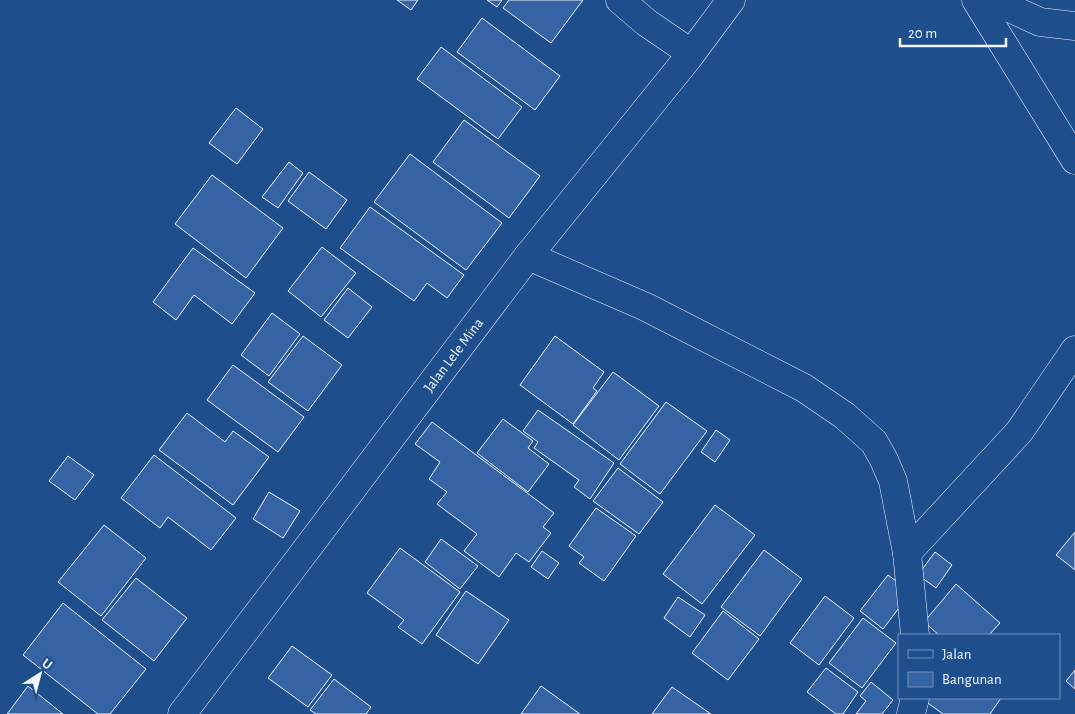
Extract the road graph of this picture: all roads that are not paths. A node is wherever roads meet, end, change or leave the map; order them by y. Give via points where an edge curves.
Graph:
1 (620, 0) edge
2 (731, 0) edge
3 (976, 0) edge
4 (992, 0) edge
5 (1075, 26) edge
6 (691, 53) junction
7 (1075, 160) edge
8 (528, 256) junction
9 (1075, 350) edge
10 (908, 553) junction
11 (915, 634) edge
12 (915, 699) edge
13 (182, 714) edge
14 (911, 714) edge

1 - 6 street
2 - 6 street, Jalan Lele Mina
3 - 7 street
4 - 5 street via 1040,22
6 - 8 street, Jalan Lele Mina
8 - 10 street via 646,307 804,388 846,416 874,442 884,460 893,481
8 - 13 street, Jalan Lele Mina
9 - 10 street via 1019,432
10 - 11 street
12 - 14 street

